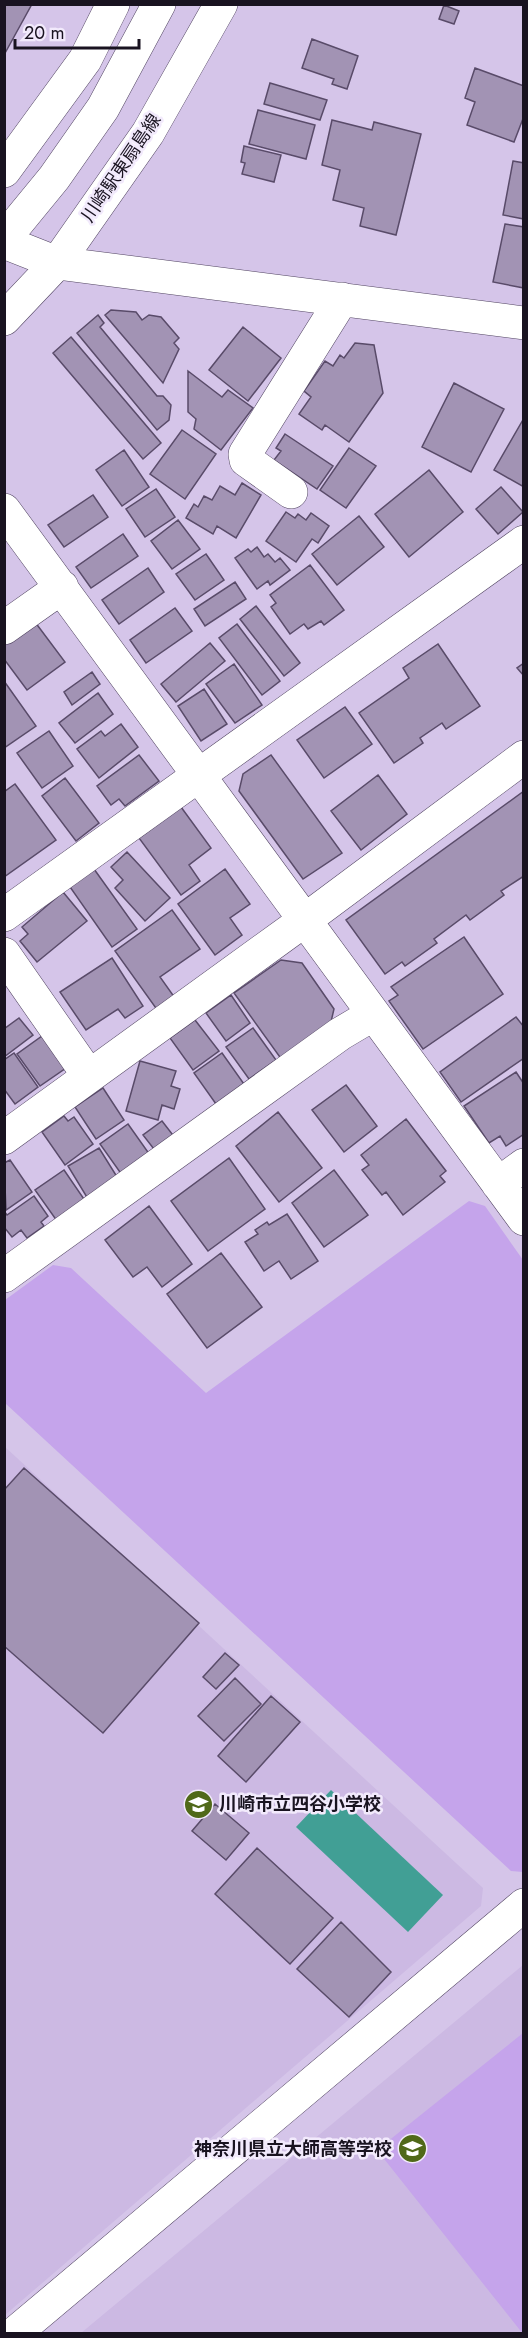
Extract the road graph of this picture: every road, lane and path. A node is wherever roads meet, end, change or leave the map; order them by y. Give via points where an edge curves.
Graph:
1 (113, 4) edge
2 (159, 4) edge
3 (221, 4) edge
4 (4, 171) edge
5 (4, 241) edge
6 (57, 263) junction
7 (342, 299) junction
8 (4, 319) edge
9 (524, 323) edge
10 (291, 492) dead end
11 (4, 510) edge
12 (524, 542) edge
13 (62, 588) junction
14 (4, 628) edge
15 (524, 757) edge
16 (198, 775) junction
17 (4, 915) edge
18 (305, 920) junction
19 (4, 954) edge
20 (372, 1015) junction
21 (89, 1076) junction
22 (4, 1138) edge
23 (511, 1174) edge
24 (524, 1219) edge
25 (9, 1264) edge
26 (524, 1905) edge
27 (14, 2334) edge

1 - 4 main road via 85,60
2 - 5 main road via 103,108
3 - 6 main road, 川崎駅東扇島線 via 148,133
5 - 6 main road
6 - 7 main road
6 - 8 main road, 川崎駅東扇島線
7 - 9 main road
7 - 10 main road via 245,454 246,460
11 - 13 main road
12 - 16 main road
13 - 14 main road
13 - 16 main road
15 - 18 main road
16 - 17 main road
16 - 18 main road
18 - 20 main road
18 - 21 main road
19 - 21 main road
20 - 23 main road
20 - 25 main road
21 - 22 main road
23 - 24 main road
26 - 27 main road

